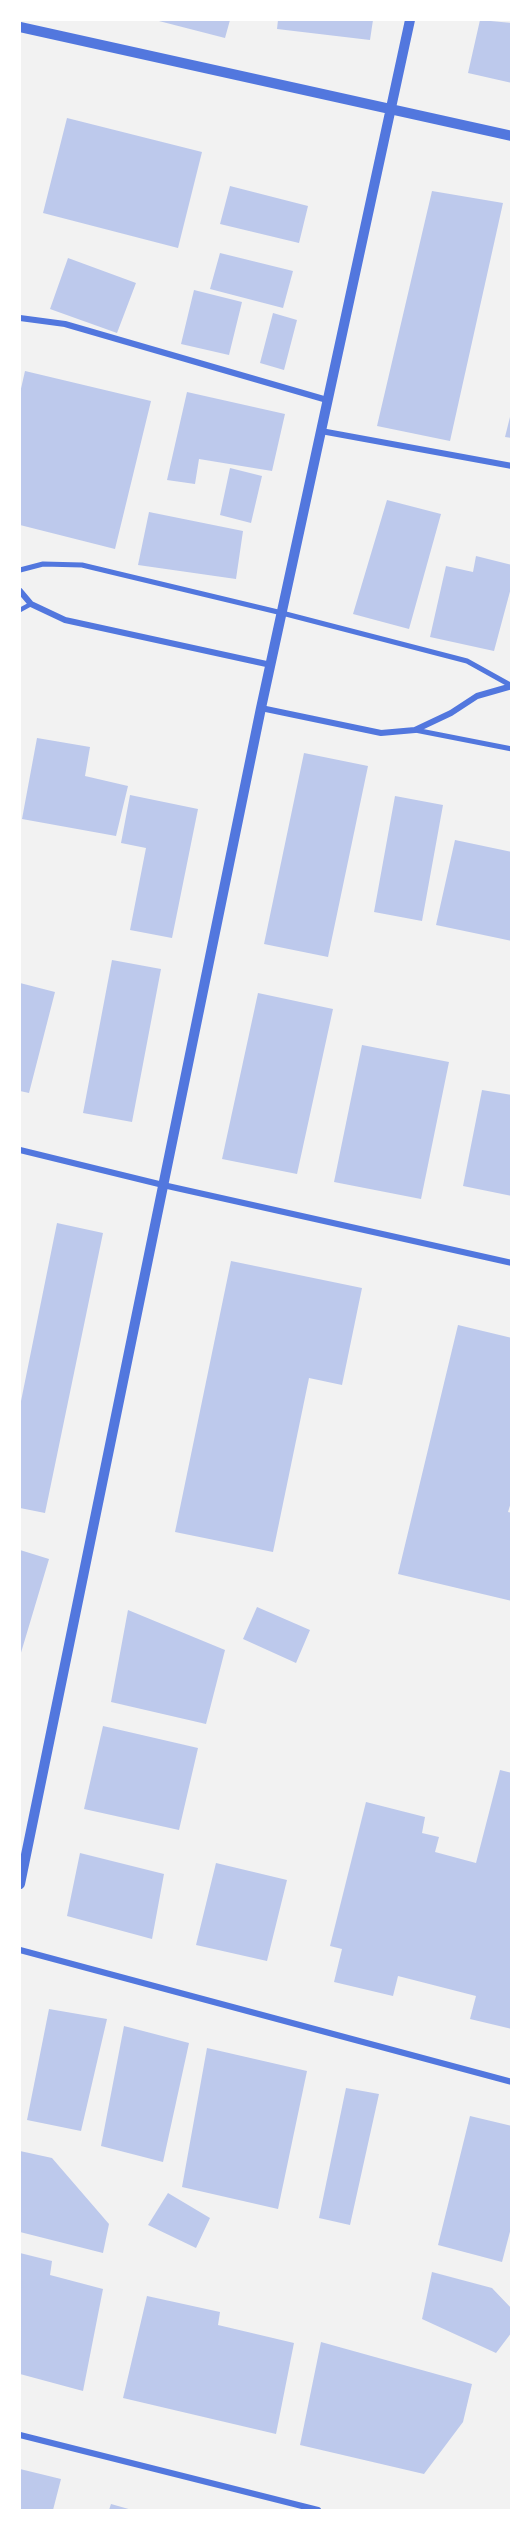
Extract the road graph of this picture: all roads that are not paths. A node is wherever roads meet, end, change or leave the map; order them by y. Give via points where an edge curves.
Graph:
1 (410, 20) edge
2 (20, 27) edge
3 (391, 109) junction
4 (512, 136) edge
5 (20, 318) edge
6 (327, 400) junction
7 (321, 431) junction
8 (512, 466) edge
9 (20, 570) edge
10 (20, 591) edge
11 (31, 604) junction
12 (20, 610) edge
13 (282, 613) junction
14 (271, 665) junction
15 (512, 686) edge
16 (261, 708) junction
17 (415, 730) junction
18 (512, 749) edge
19 (20, 1150) edge
20 (163, 1185) junction
21 (512, 1263) edge
22 (20, 1884) edge
23 (20, 1950) edge
24 (512, 2082) edge
25 (20, 2435) edge
26 (318, 2511) edge

1 - 3 street
2 - 3 street
3 - 4 street
3 - 6 street
5 - 6 street via 65,324
6 - 7 street
7 - 8 street
7 - 13 street
9 - 13 street via 43,564 82,566
10 - 11 street
11 - 12 lane
11 - 14 street via 65,620
13 - 14 street
13 - 15 street via 467,661
14 - 16 street
15 - 17 street via 477,696
16 - 17 street via 381,733
16 - 20 street
17 - 18 street
19 - 20 street
20 - 21 street
20 - 22 street
23 - 24 street
25 - 26 street

